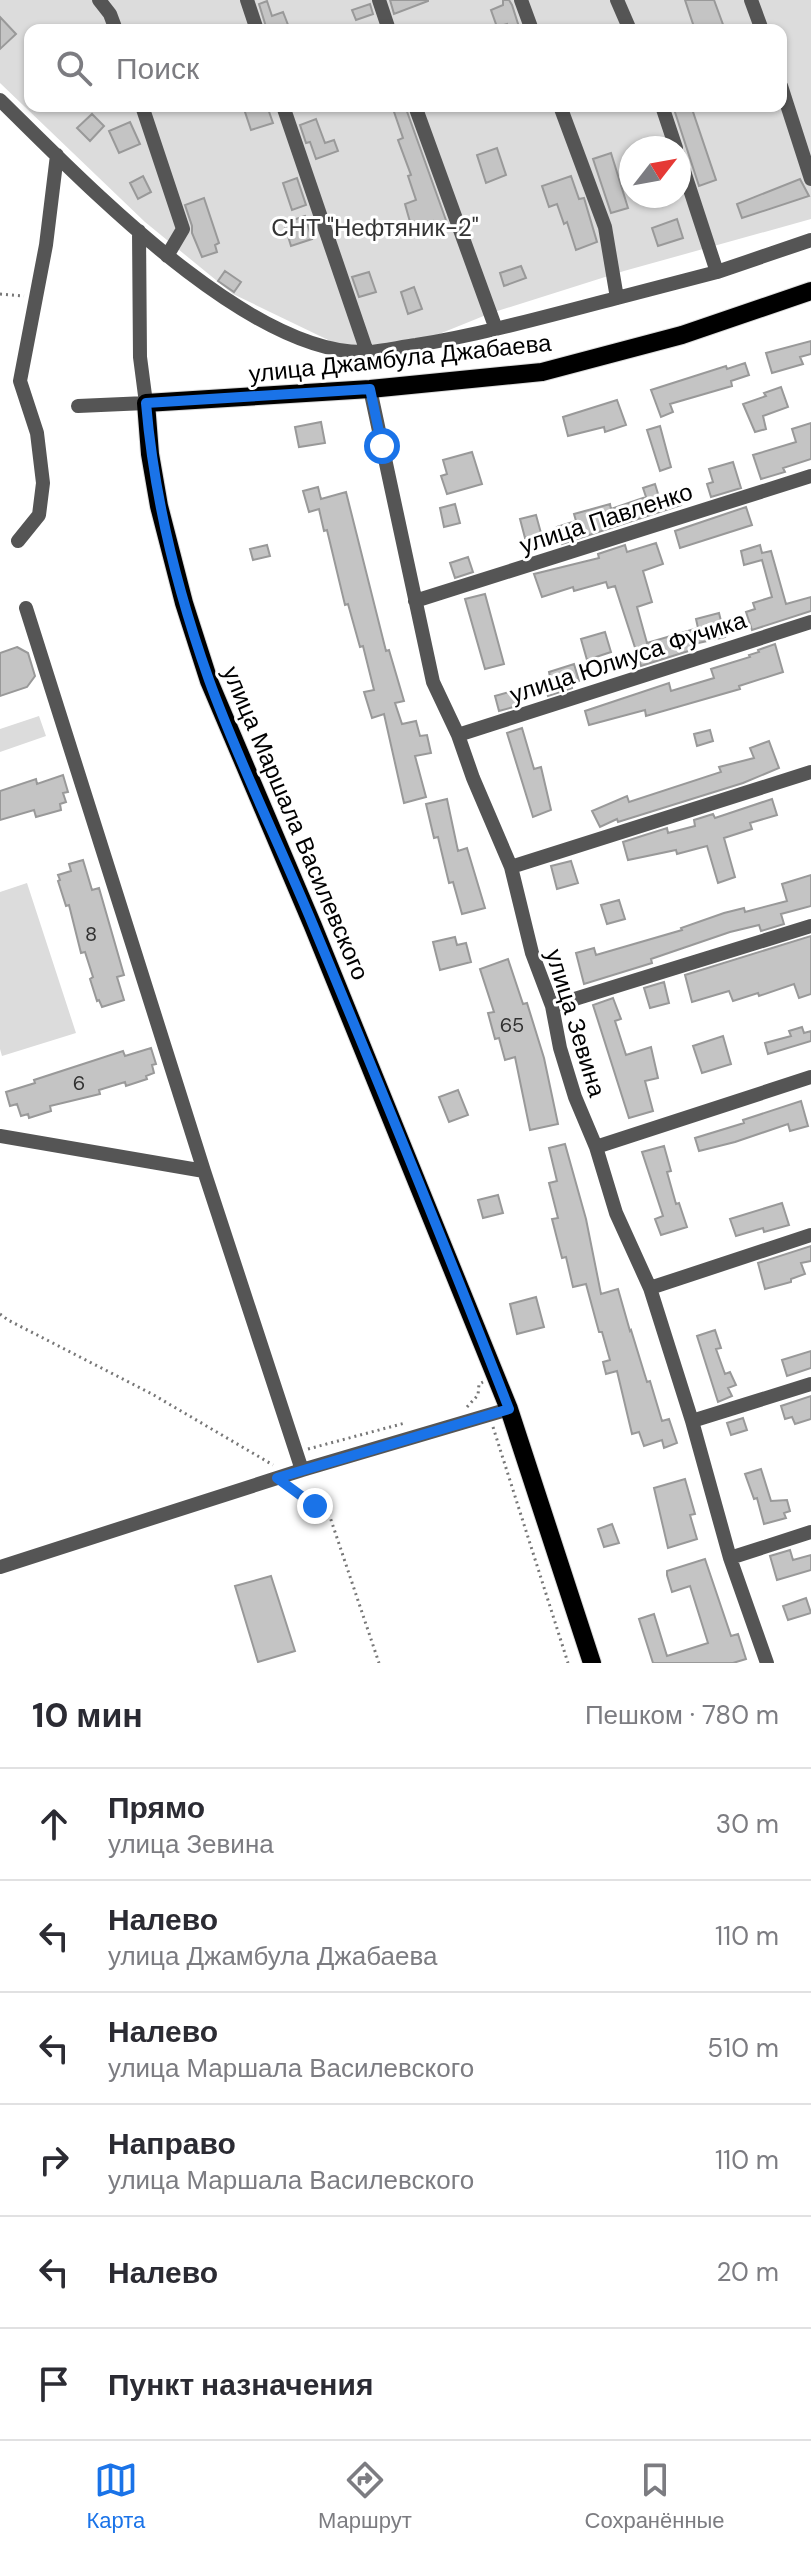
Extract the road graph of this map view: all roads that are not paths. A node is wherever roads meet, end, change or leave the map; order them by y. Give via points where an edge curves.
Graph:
1 (99, 0) edge
2 (247, 0) edge
3 (379, 0) edge
4 (521, 0) edge
5 (617, 0) edge
6 (751, 0) edge
7 (114, 24) edge
8 (255, 24) edge
9 (387, 24) edge
10 (530, 24) edge
11 (627, 24) edge
12 (760, 24) edge
13 (0, 100) edge
14 (787, 105) edge
15 (144, 112) edge
16 (285, 112) edge
17 (417, 112) edge
18 (562, 112) edge
19 (664, 112) edge
20 (672, 136) edge
21 (57, 155) junction
22 (811, 179) edge
23 (691, 193) edge
24 (139, 231) junction
25 (811, 240) edge
26 (167, 256) junction
27 (717, 272) junction
28 (811, 291) edge
29 (617, 298) junction
30 (496, 329) junction
31 (367, 352) junction
32 (370, 389) junction
33 (146, 403) junction
34 (78, 406) dead end
35 (811, 476) edge
36 (18, 541) dead end
37 (415, 601) junction
38 (26, 608) dead end
39 (811, 622) edge
40 (458, 735) junction
41 (811, 772) edge
42 (511, 867) junction
43 (811, 926) edge
44 (552, 1006) junction
45 (811, 1077) edge
46 (0, 1136) edge
47 (596, 1147) junction
48 (204, 1171) junction
49 (811, 1235) edge
50 (650, 1288) junction
51 (811, 1384) edge
52 (509, 1409) junction
53 (692, 1421) junction
54 (289, 1474) junction
55 (811, 1532) edge
56 (730, 1558) junction
57 (0, 1567) edge
58 (592, 1663) edge
59 (767, 1663) edge

1 - 7 street
2 - 8 street
3 - 9 street
4 - 10 street
5 - 11 street
6 - 12 street
13 - 21 street, улица Джамбула Джабаева
14 - 22 street
15 - 26 street via 183,229
16 - 31 street
17 - 30 street
18 - 29 street via 605,227
19 - 20 street
21 - 24 street, улица Джамбула Джабаева
21 - 36 street via 20,381 37,433 43,483 39,515
23 - 27 street
24 - 26 street, улица Джамбула Джабаева
24 - 33 street, улица Маршала Василевского via 140,357
25 - 27 street, улица Джамбула Джабаева
26 - 31 street, улица Джамбула Джабаева via 231,304 308,344
27 - 29 street, улица Джамбула Джабаева
28 - 32 main road, улица Джамбула Джабаева via 682,335 555,369
29 - 30 street, улица Джамбула Джабаева
30 - 31 street, улица Джамбула Джабаева
32 - 33 main road, улица Джамбула Джабаева
32 - 37 street, улица Зевина
33 - 34 street, улица Джамбула Джабаева
33 - 52 main road, улица Маршала Василевского via 159,506 209,681
35 - 37 street, улица Павленко
37 - 40 street, улица Зевина via 433,682
38 - 48 street
39 - 40 street, улица Юлиуса Фучика
40 - 42 street, улица Зевина
41 - 42 street
42 - 44 street, улица Зевина via 532,953
43 - 44 street
44 - 47 street, улица Зевина via 571,1084
45 - 47 street
46 - 48 street
47 - 50 street, улица Зевина via 616,1213
48 - 54 street via 297,1452
49 - 50 street
50 - 53 street, улица Зевина
51 - 53 street
52 - 54 street
52 - 58 main road, улица Маршала Василевского
53 - 56 street, улица Зевина
54 - 57 street
55 - 56 street
56 - 59 street, улица Зевина

